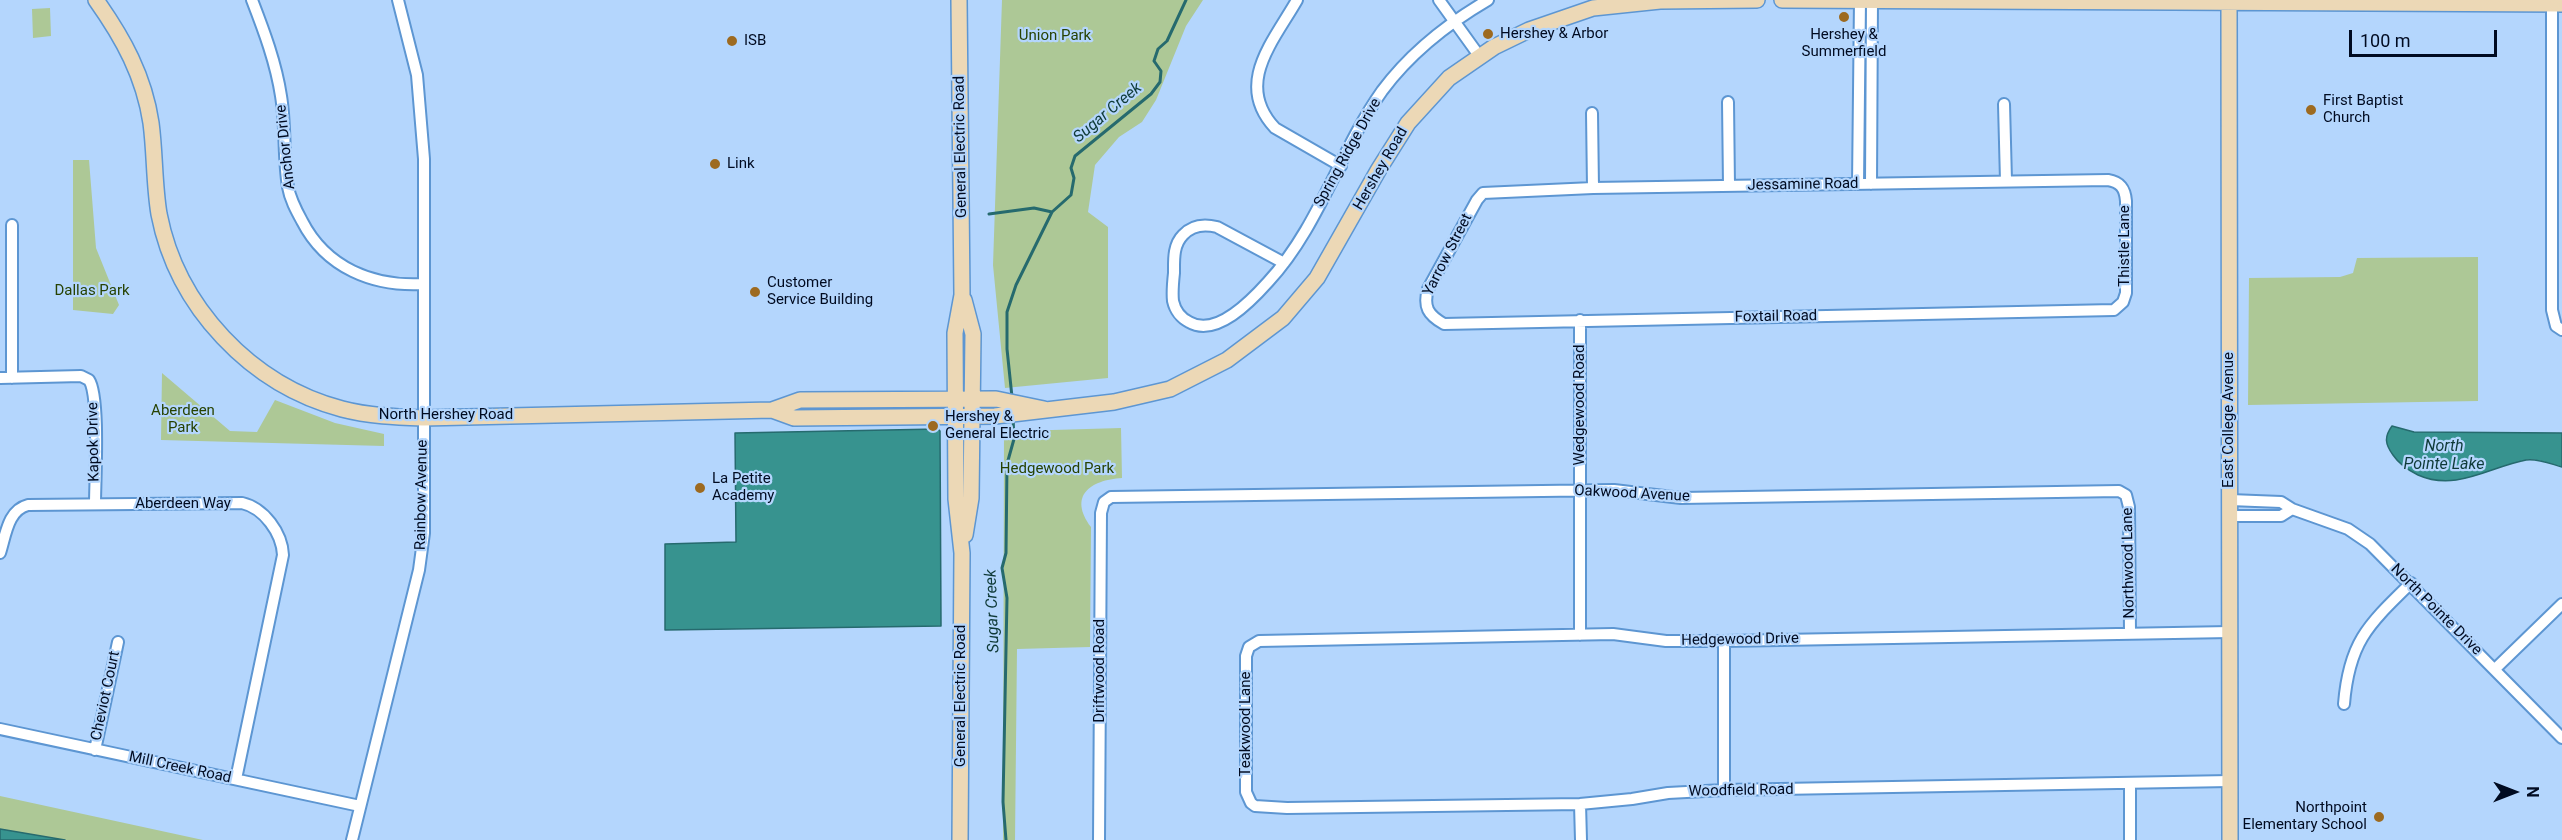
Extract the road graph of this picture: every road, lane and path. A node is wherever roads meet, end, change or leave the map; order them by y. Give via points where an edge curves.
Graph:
1 (96, 0) edge
2 (252, 0) edge
3 (398, 0) edge
4 (959, 0) edge
5 (1297, 0) edge
6 (1440, 0) edge
7 (1488, 0) edge
8 (1757, 0) edge
9 (1782, 0) edge
10 (1860, 0) edge
11 (1872, 0) edge
12 (2229, 1) edge
13 (2557, 4) edge
14 (1455, 20) junction
15 (1480, 57) junction
16 (1859, 80) junction
17 (1872, 80) junction
18 (1728, 102) dead end
19 (2004, 104) dead end
20 (1592, 113) dead end
21 (1341, 166) junction
22 (2006, 181) junction
23 (1858, 184) junction
24 (1871, 184) junction
25 (2121, 185) joint
26 (1729, 186) junction
27 (1593, 188) junction
28 (1483, 193) joint
29 (12, 225) dead end
30 (1284, 263) junction
31 (424, 284) junction
32 (962, 295) junction
33 (2119, 307) joint
34 (1434, 318) joint
35 (1580, 320) junction
36 (2559, 328) edge
37 (0, 378) edge
38 (12, 378) junction
39 (956, 399) junction
40 (974, 399) junction
41 (1044, 409) junction
42 (772, 410) junction
43 (956, 417) junction
44 (973, 417) junction
45 (423, 418) junction
46 (1580, 490) junction
47 (2125, 494) joint
48 (2230, 500) junction
49 (1104, 502) joint
50 (95, 504) junction
51 (2292, 510) junction
52 (2230, 516) junction
53 (0, 553) edge
54 (962, 553) junction
55 (2411, 584) junction
56 (2562, 604) edge
57 (2230, 632) junction
58 (2130, 633) junction
59 (1580, 635) junction
60 (1724, 641) junction
61 (118, 642) dead end
62 (1252, 644) joint
63 (2495, 669) junction
64 (2344, 704) dead end
65 (0, 729) edge
66 (2562, 738) edge
67 (95, 750) junction
68 (236, 779) junction
69 (2230, 781) junction
70 (2130, 783) junction
71 (1724, 790) junction
72 (1253, 804) joint
73 (1580, 804) junction
74 (360, 806) junction
75 (352, 840) edge
76 (960, 840) edge
77 (1100, 840) edge
78 (1581, 840) edge
79 (2130, 840) edge
80 (2230, 840) edge

1 - 45 main road, North Hershey Road via 117,29 144,90 151,122 155,189 166,241 192,299 215,330 274,379 309,398 381,417
2 - 31 street, Anchor Drive via 281,96 289,190 307,231 335,262 355,273 395,285
3 - 31 street, Rainbow Avenue via 417,75 421,111
4 - 32 main road, General Electric Road
5 - 21 street via 1260,64 1257,97 1275,128
6 - 14 street
7 - 14 street, Spring Ridge Drive
8 - 15 main road, Hershey Road via 1660,1 1593,8 1529,30
9 - 10 main road
10 - 11 main road
10 - 16 street
11 - 12 main road
11 - 17 street
12 - 13 main road
12 - 48 main road, East College Avenue
13 - 36 street via 2552,310
14 - 15 street
14 - 21 street, Spring Ridge Drive via 1397,73
15 - 41 main road, Hershey Road via 1449,78 1408,123 1317,278 1282,318 1227,360 1170,389 1114,402
16 - 17 street
16 - 23 street
17 - 24 street
18 - 26 street
19 - 22 street
20 - 27 street
21 - 30 street, Spring Ridge Drive
22 - 24 street, Jessamine Road
22 - 25 street, Jessamine Road via 2108,180
23 - 24 street, Jessamine Road
23 - 26 street, Jessamine Road
25 - 33 street, Thistle Lane via 2126,201 2126,293
26 - 27 street, Jessamine Road
27 - 28 street, Jessamine Road
28 - 34 street, Yarrow Street via 1428,289 1424,301
29 - 38 street
30 - 30 street, Spring Ridge Drive via 1217,227 1199,226 1183,235 1175,252 1175,307 1195,325 1213,326 1245,303
31 - 45 street, Rainbow Avenue
32 - 39 main road, General Electric Road via 956,333
32 - 40 main road, General Electric Road via 974,334
33 - 35 street, Foxtail Road via 2108,311
34 - 35 street, Foxtail Road via 1444,324
35 - 46 street, Wedgewood Road
37 - 38 street
38 - 50 street, Kapok Drive via 81,376 89,380 94,388 95,408
39 - 40 main road, North Hershey Road
39 - 42 main road, North Hershey Road via 800,400
39 - 43 main road, General Electric Road
40 - 41 main road, Hershey Road via 996,399
40 - 44 main road, General Electric Road
41 - 44 main road, Hershey Road
42 - 43 main road, North Hershey Road via 794,418
42 - 45 main road, North Hershey Road
43 - 44 main road, Hershey Road
43 - 54 main road, General Electric Road via 956,499
44 - 54 main road, General Electric Road via 971,498
45 - 74 street, Rainbow Avenue via 422,550
46 - 47 street, Oakwood Avenue via 1681,498 2087,491
46 - 49 street, Oakwood Avenue via 1111,497
46 - 59 street, Wedgewood Road
47 - 58 street, Northwood Lane via 2129,507
48 - 51 street, North Pointe Drive via 2281,502
48 - 52 main road, East College Avenue
49 - 77 street, Driftwood Road
50 - 53 street, Aberdeen Way via 21,507 11,518
50 - 68 street, Aberdeen Way via 242,503 264,517 280,539 282,564
51 - 52 street, North Pointe Drive via 2281,516
51 - 55 street, North Pointe Drive via 2348,528
52 - 57 main road, East College Avenue
54 - 76 main road, General Electric Road
55 - 63 street, North Pointe Drive
55 - 64 street via 2373,620 2360,639 2346,677
56 - 63 street
57 - 58 street, Hedgewood Drive
57 - 69 main road, East College Avenue
58 - 60 street, Hedgewood Drive
59 - 60 street, Hedgewood Drive
59 - 62 street, Hedgewood Drive via 1281,639
60 - 71 street
61 - 67 street, Cheviot Court
62 - 72 street, Teakwood Lane via 1246,656 1246,792
63 - 66 street, North Pointe Drive
65 - 67 street, Mill Creek Road
67 - 68 street, Mill Creek Road
68 - 74 street, Mill Creek Road
69 - 70 street, Woodfield Road
69 - 80 main road, East College Avenue
70 - 71 street, Woodfield Road
70 - 79 street
71 - 73 street, Woodfield Road
72 - 73 street, Woodfield Road via 1261,808 1287,808
73 - 78 street
74 - 75 street, Rainbow Avenue

